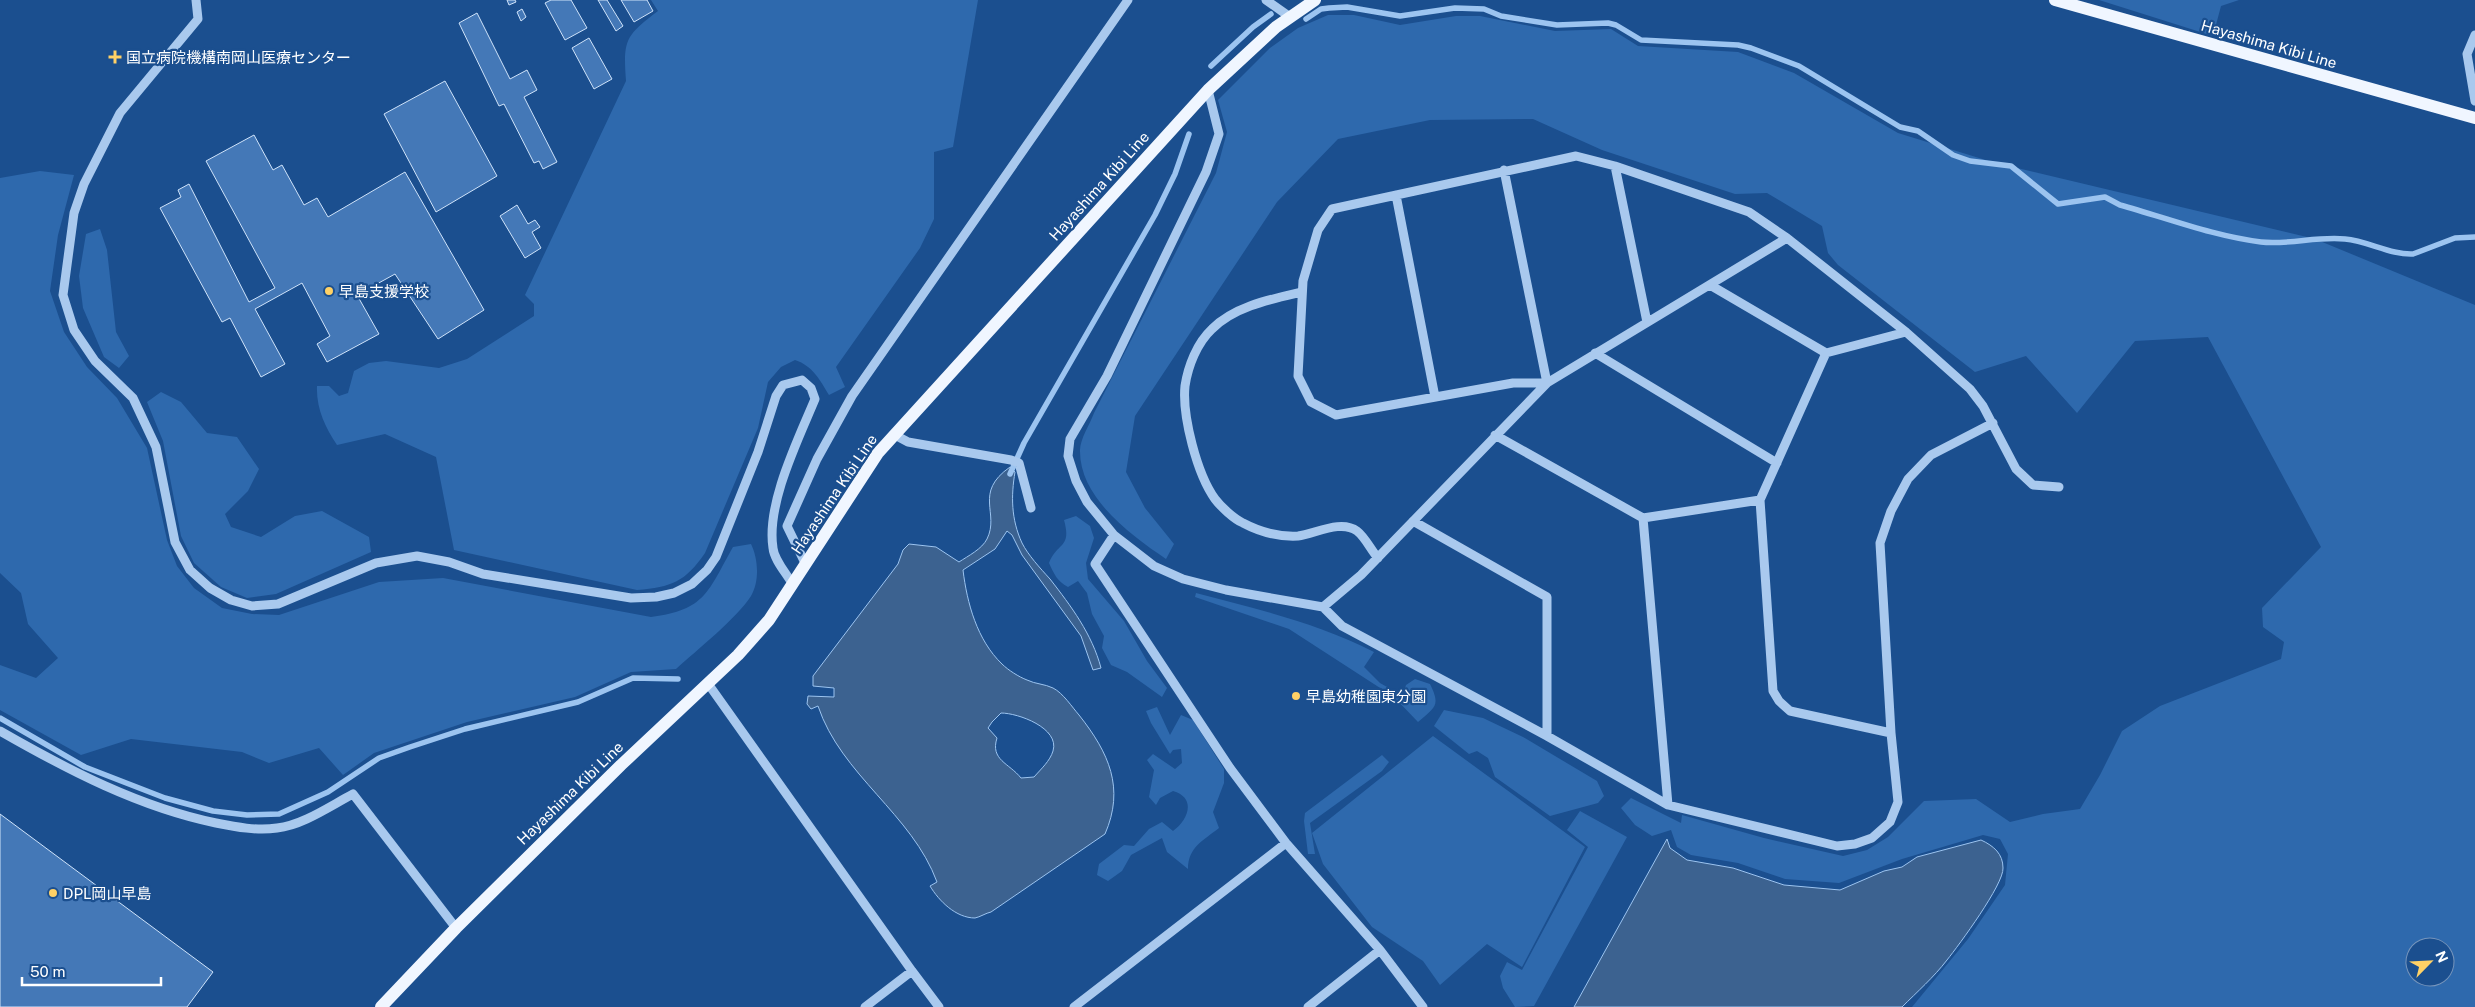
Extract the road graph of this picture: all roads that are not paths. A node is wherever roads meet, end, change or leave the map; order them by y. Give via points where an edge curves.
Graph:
1 (196, 0) edge
2 (1128, 0) edge
3 (1266, 0) edge
4 (1315, 0) edge
5 (2055, 0) edge
6 (1290, 17) junction
7 (2475, 35) edge
8 (1208, 90) junction
9 (2475, 101) edge
10 (2475, 118) edge
11 (1615, 166) junction
12 (1504, 170) junction
13 (1396, 195) junction
14 (1788, 238) junction
15 (1710, 285) junction
16 (1302, 292) junction
17 (1646, 322) junction
18 (1906, 332) junction
19 (1826, 353) junction
20 (1595, 354) junction
21 (1546, 382) junction
22 (1435, 397) junction
23 (1993, 423) junction
24 (894, 435) junction
25 (1495, 435) junction
26 (1777, 463) junction
27 (2059, 487) dead end
28 (1760, 500) junction
29 (1031, 508) dead end
30 (1643, 518) junction
31 (1413, 521) junction
32 (1114, 535) junction
33 (1378, 558) junction
34 (806, 565) junction
35 (793, 585) junction
36 (1322, 607) junction
37 (709, 684) junction
38 (0, 731) edge
39 (1891, 733) junction
40 (1547, 736) junction
41 (1668, 805) junction
42 (1286, 843) junction
43 (456, 928) junction
44 (1380, 950) junction
45 (912, 971) junction
46 (380, 1007) edge
47 (865, 1007) edge
48 (939, 1007) edge
49 (1074, 1007) edge
50 (1308, 1007) edge
51 (1423, 1007) edge

1 - 35 street via 198,19 120,113 84,184 74,212 63,295 74,330 95,361 133,398 156,447 175,542 190,570 210,588 231,600 252,606 278,604 376,563 417,556 449,562 484,574 631,598 674,593 692,584 716,556 758,452 776,396 783,384 802,380 811,388 815,399 787,469 772,522 773,550
2 - 34 street via 852,396 817,459 787,526
3 - 6 street
4 - 6 main road, Hayashima Kibi Line
5 - 10 main road, Hayashima Kibi Line
6 - 8 main road, Hayashima Kibi Line
7 - 9 street via 2467,54
8 - 24 main road, Hayashima Kibi Line
8 - 32 street via 1219,134 1206,172 1107,376 1070,439 1068,456 1076,481 1087,502
11 - 12 street via 1576,156
11 - 14 street via 1749,212
11 - 17 street
12 - 13 street
12 - 21 street
13 - 16 street via 1332,209 1318,230
13 - 22 street
14 - 15 street
14 - 18 street
15 - 17 street
15 - 19 street
16 - 22 street via 1298,376 1311,402 1336,415
16 - 33 street via 1265,300 1231,316 1212,328 1194,352 1185,386 1186,416 1199,467 1215,499 1242,522 1270,534 1298,536 1344,526 1356,530
17 - 20 street
18 - 19 street
18 - 23 street via 1970,389
19 - 26 street
20 - 21 street
20 - 26 street
21 - 22 street via 1512,383
21 - 25 street
23 - 27 street via 2016,469 2033,485
23 - 39 street via 1931,455 1908,479 1890,511 1880,544
24 - 29 street via 908,442 1014,461
24 - 34 main road, Hayashima Kibi Line via 878,453
25 - 30 street
25 - 31 street
26 - 28 street
28 - 30 street
28 - 39 street via 1773,691 1790,711
30 - 41 street
31 - 33 street
31 - 40 street via 1548,597
32 - 36 street via 1154,566 1183,579
32 - 42 street via 1095,564 1230,768
33 - 36 street
34 - 35 main road, Hayashima Kibi Line
35 - 37 main road, Hayashima Kibi Line via 769,620
36 - 40 street via 1342,626
37 - 43 main road, Hayashima Kibi Line via 621,765
37 - 45 street
38 - 43 street via 104,785 182,816 231,826 260,830 279,828 353,794
39 - 41 street via 1898,802 1890,822 1872,838 1855,844 1837,846
40 - 41 street
42 - 44 street
42 - 49 street
43 - 46 main road, Hayashima Kibi Line
44 - 50 street
44 - 51 street
45 - 47 street
45 - 48 street

